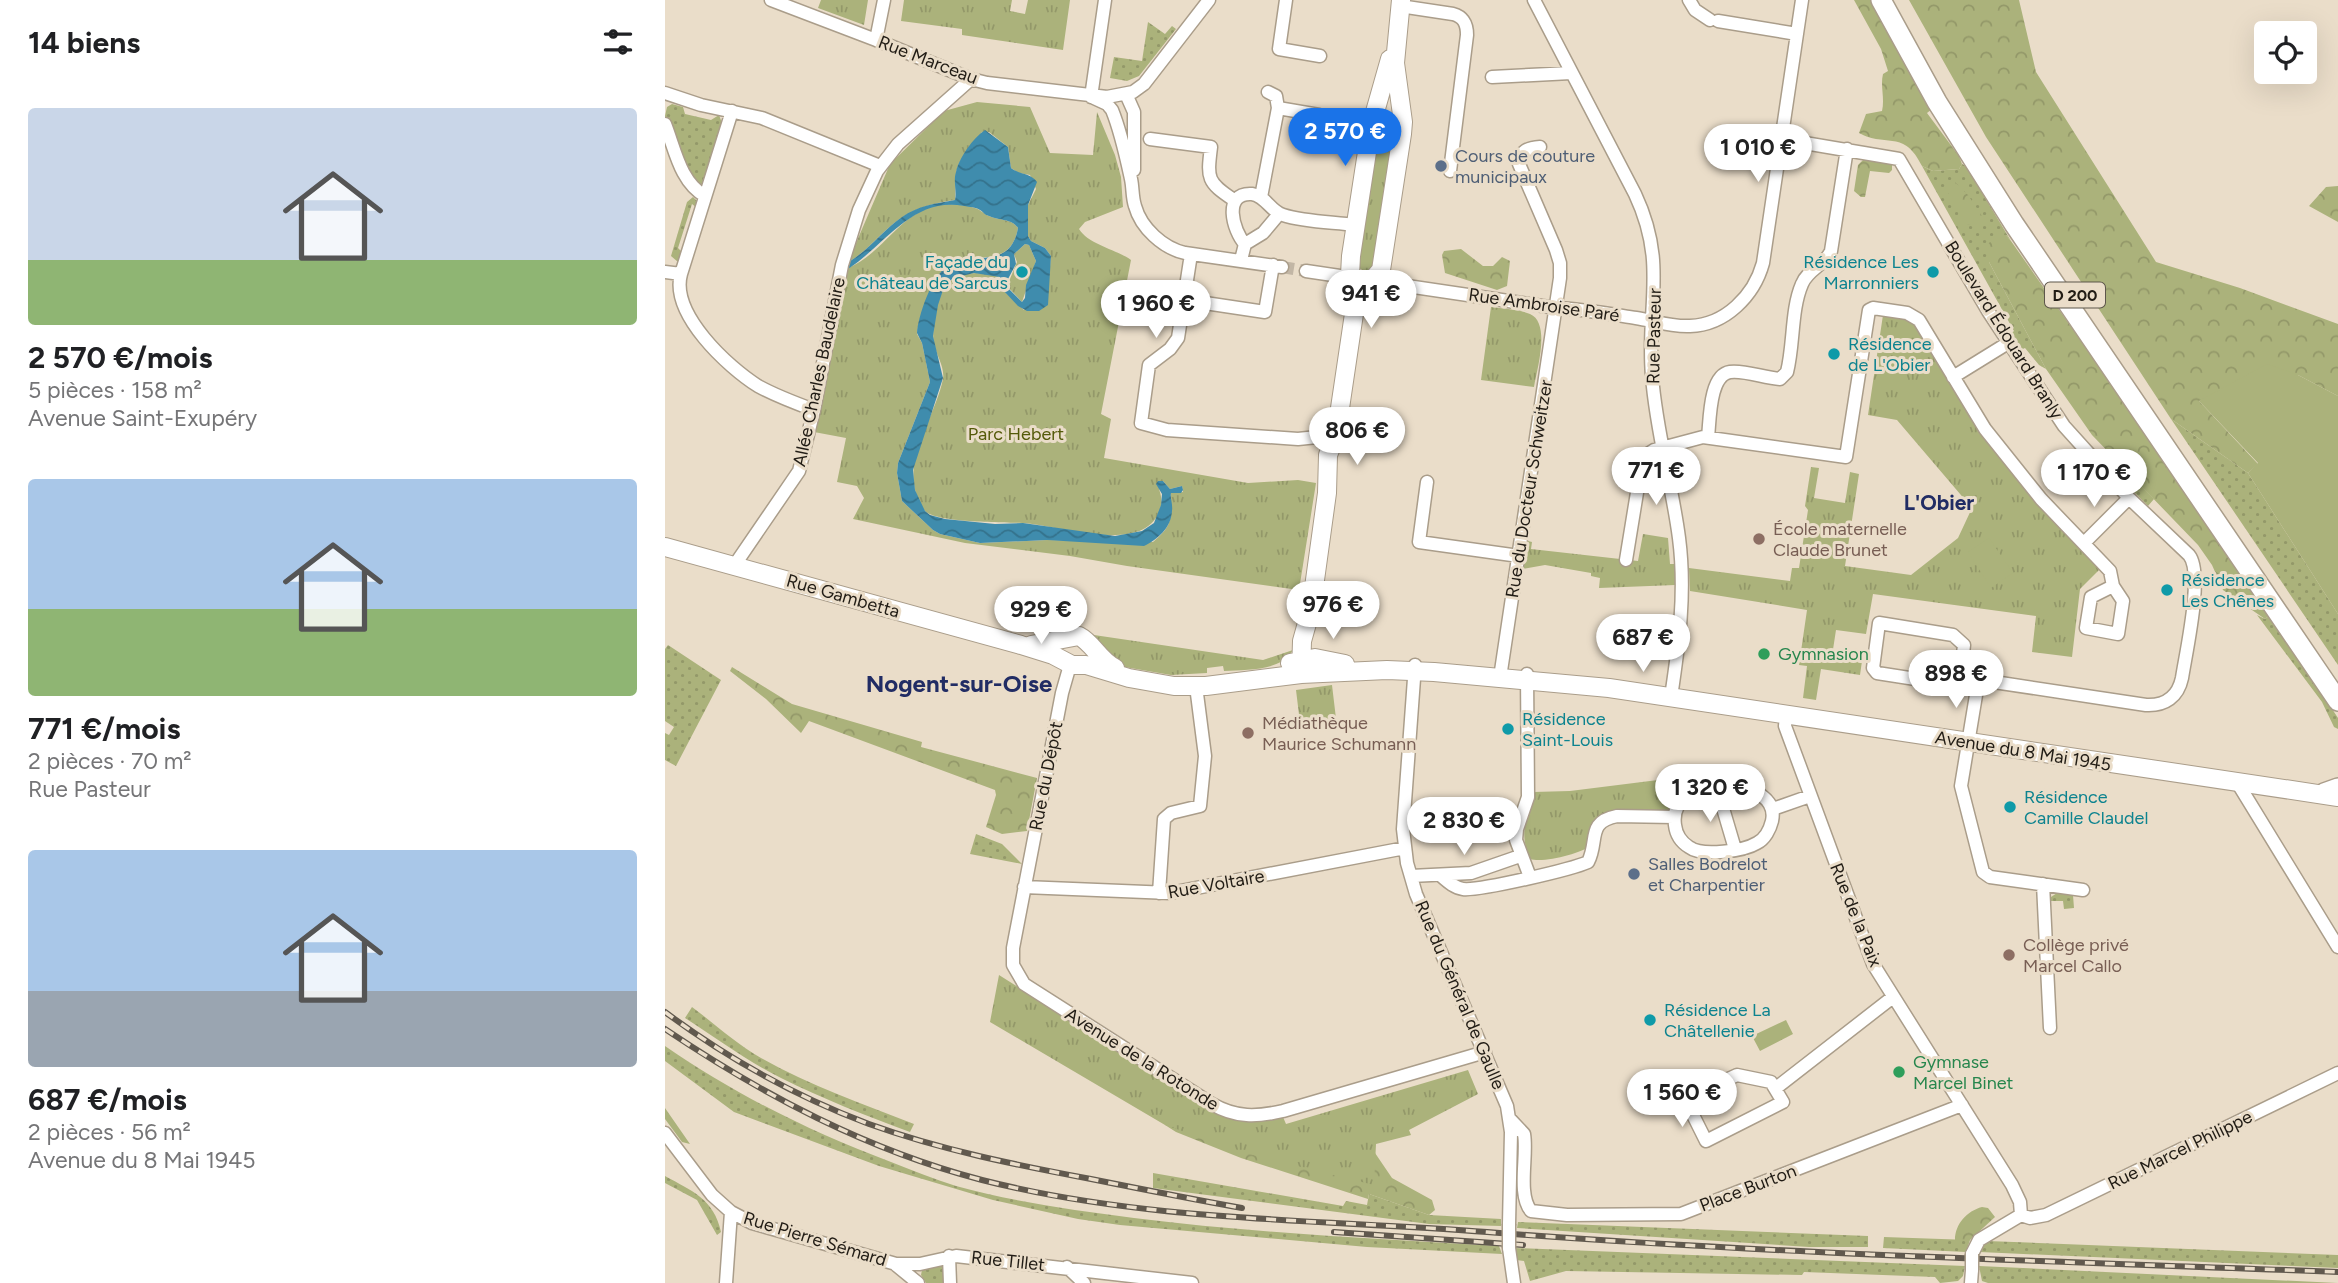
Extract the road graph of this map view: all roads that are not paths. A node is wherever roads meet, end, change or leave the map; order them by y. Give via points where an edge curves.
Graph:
1 (771, 0) edge
2 (884, 0) edge
3 (1105, 0) edge
4 (1209, 0) edge
5 (1286, 0) edge
6 (1534, 0) edge
7 (1689, 0) edge
8 (1802, 0) edge
9 (1881, 0) edge
10 (1893, 0) edge
11 (1401, 3) edge
12 (1397, 32) junction
13 (1797, 34) junction
14 (876, 40) junction
15 (1320, 56) dead end
16 (1571, 73) junction
17 (1492, 77) dead end
18 (971, 79) junction
19 (1268, 92) dead end
20 (665, 93) edge
21 (1126, 94) junction
22 (1091, 97) junction
23 (1278, 108) junction
24 (732, 111) junction
25 (1319, 114) dead end
26 (1403, 122) junction
27 (665, 124) edge
28 (1371, 126) junction
29 (1150, 139) dead end
30 (1781, 139) junction
31 (1540, 147) dead end
32 (1847, 149) junction
33 (880, 166) junction
34 (1450, 171) dead end
35 (1132, 184) junction
36 (705, 196) junction
37 (1261, 197) junction
38 (1234, 200) junction
39 (1279, 214) junction
40 (1355, 225) junction
41 (1245, 244) junction
42 (1191, 254) junction
43 (1241, 260) junction
44 (1306, 271) tunnel mouth
45 (665, 272) edge
46 (681, 274) junction
47 (1350, 278) junction
48 (1373, 281) junction
49 (1185, 300) junction
50 (1355, 307) junction
51 (1556, 308) junction
52 (1653, 321) junction
53 (2008, 343) junction
54 (1953, 377) junction
55 (814, 410) junction
56 (1336, 435) junction
57 (1708, 437) junction
58 (1661, 448) junction
59 (1427, 482) dead end
60 (2129, 498) junction
61 (2084, 543) junction
62 (665, 547) edge
63 (1519, 556) junction
64 (1626, 559) dead end
65 (734, 566) junction
66 (2113, 586) dead end
67 (1066, 638) junction
68 (1021, 645) junction
69 (1089, 645) junction
70 (1071, 663) junction
71 (1308, 666) junction
72 (1415, 667) junction
73 (1501, 671) junction
74 (1527, 677) junction
75 (1974, 680) junction
76 (1196, 686) junction
77 (2337, 694) edge
78 (1671, 697) junction
79 (1786, 714) junction
80 (1968, 742) junction
81 (2237, 782) junction
82 (1717, 789) junction
83 (2330, 793) edge
84 (1810, 796) junction
85 (1773, 809) junction
86 (1674, 817) junction
87 (1405, 848) junction
88 (1735, 849) junction
89 (1520, 856) junction
90 (1440, 875) junction
91 (1411, 876) junction
92 (1530, 877) junction
93 (2043, 884) junction
94 (1024, 887) junction
95 (2083, 890) dead end
96 (1159, 893) junction
97 (2338, 947) edge
98 (1893, 997) junction
99 (2050, 1028) dead end
100 (1485, 1052) junction
101 (2338, 1073) edge
102 (1776, 1088) junction
103 (1962, 1105) junction
104 (1509, 1118) junction
105 (665, 1133) edge
106 (1527, 1206) joint
107 (731, 1212) junction
108 (2021, 1215) junction
109 (949, 1256) junction
110 (896, 1264) junction
111 (1066, 1267) junction
112 (1971, 1276) edge
113 (726, 1283) edge
114 (918, 1283) edge
115 (950, 1283) edge
116 (1084, 1283) edge
117 (1192, 1283) edge
118 (1514, 1283) edge

1 - 14 street, Rue Marceau
2 - 14 street
3 - 22 street
4 - 21 street via 1149,79
5 - 15 street via 1279,49
6 - 16 street, Rue Pasteur
7 - 13 street via 1695,10 1714,20
8 - 13 street, Rue Ambroise Paré
9 - 77 main road, D 200 via 1986,180
10 - 77 main road, D 200 via 1991,169
11 - 12 main road
11 - 34 street via 1453,14 1466,24
12 - 26 main road via 1396,72
12 - 28 main road
13 - 30 street, Rue Ambroise Paré
14 - 18 street, Rue Marceau
16 - 17 street
16 - 52 street, Rue Pasteur via 1639,203 1651,238
18 - 22 street, Rue Marceau
18 - 33 street, Allée Charles Baudelaire
19 - 23 street via 1278,99
20 - 24 street
21 - 22 street, Rue Marceau
21 - 35 street via 1134,112
22 - 35 street via 1112,110
23 - 25 street
23 - 37 street
24 - 33 street via 762,118
24 - 36 street
26 - 28 main road via 1389,110
26 - 48 main road via 1382,265
27 - 36 street via 688,181
28 - 40 main road
29 - 38 street via 1211,147 1210,179
30 - 32 street, Boulevard Édouard Branly
30 - 52 street, Rue Ambroise Paré via 1763,263 1747,295 1731,311 1704,324
31 - 51 street, Rue du Docteur Schweitzer via 1525,150 1519,164 1558,256
32 - 53 street, Boulevard Édouard Branly via 1902,162
32 - 57 street via 1831,251 1800,287 1787,372 1780,379 1732,372 1722,375 1715,386
33 - 55 street, Allée Charles Baudelaire via 859,210 842,265
35 - 42 street via 1136,209 1147,228 1167,246
36 - 46 street
37 - 38 street via 1243,195
37 - 39 street
38 - 41 street via 1234,227
39 - 40 street
39 - 41 street via 1263,233
40 - 47 main road
41 - 43 street
42 - 43 street
42 - 49 street
43 - 49 street via 1277,266 1265,312
44 - 47 street, Rue Ambroise Paré
45 - 46 street
46 - 55 street via 686,308 719,354 757,385
47 - 48 street, Rue Ambroise Paré
47 - 50 main road
48 - 50 main road
48 - 51 street, Rue Ambroise Paré
49 - 56 street via 1175,344 1150,365 1140,422 1167,430 1298,439
50 - 56 main road
51 - 52 street, Rue Ambroise Paré
51 - 63 street, Rue du Docteur Schweitzer
52 - 58 street, Rue Pasteur via 1651,371
53 - 54 street
53 - 60 street, Boulevard Édouard Branly via 2069,433
54 - 57 street via 1916,316 1871,309 1846,457
54 - 61 street via 1979,421 2041,499
55 - 65 street, Allée Charles Baudelaire via 796,477
56 - 71 main road via 1328,455 1328,493 1311,609
57 - 58 street
58 - 64 street via 1649,452 1642,463
58 - 78 street, Rue Pasteur via 1680,550 1681,632
59 - 63 street via 1419,542
60 - 61 street
60 - 75 street, Boulevard Édouard Branly via 2195,564 2182,678 2176,693 2168,701 2152,705
61 - 66 street via 2110,571
62 - 65 main road, Rue Gambetta
63 - 73 street, Rue du Docteur Schweitzer
65 - 68 main road, Rue Gambetta
67 - 68 main road, Rue Gambetta
67 - 69 main road via 1079,636
67 - 70 main road via 1060,648
68 - 70 main road, Rue Gambetta
69 - 70 main road via 1089,656
69 - 71 main road, Rue Gambetta via 1114,668 1167,678
70 - 76 main road, Rue Gambetta via 1140,681
70 - 94 street, Rue du Dépôt
71 - 72 main road, Rue Gambetta
71 - 76 main road, Rue Gambetta
72 - 73 main road, Avenue du 8 Mai 1945
72 - 74 main road, Avenue du 8 Mai 1945
72 - 87 street, Rue du Général de Gaulle
73 - 74 main road, Avenue du 8 Mai 1945
74 - 78 main road, Avenue du 8 Mai 1945
74 - 89 street via 1528,792 1517,828
75 - 75 street via 1962,663 1964,645 1953,635 1879,623 1873,668 1877,673 1954,685
75 - 80 street
76 - 96 street via 1205,756 1200,806 1164,819
78 - 79 main road, Avenue du 8 Mai 1945
79 - 80 main road, Avenue du 8 Mai 1945
79 - 84 street, Rue de la Paix via 1784,726
80 - 81 main road, Avenue du 8 Mai 1945
80 - 93 street via 1961,786 1983,872 1990,877
81 - 83 main road, Avenue du 8 Mai 1945
81 - 97 street
82 - 85 street via 1734,786 1756,791
82 - 86 street via 1681,800
82 - 88 street
84 - 85 street
84 - 98 street, Rue de la Paix via 1868,951
85 - 88 street via 1766,835 1757,844
86 - 88 street via 1677,834 1690,849 1712,853
86 - 92 street via 1612,817 1597,826 1588,862
87 - 91 street, Rue du Général de Gaulle
87 - 96 street, Rue Voltaire
89 - 90 street via 1478,871
89 - 92 street
90 - 91 street
90 - 92 street via 1455,887 1469,890
91 - 100 street, Rue du Général de Gaulle
93 - 95 street
93 - 99 street
94 - 96 street, Rue Voltaire
94 - 100 street, Avenue de la Rotonde via 1012,954 1020,980 1226,1111 1247,1116 1271,1114
98 - 102 street
98 - 103 street, Rue de la Paix
100 - 104 street, Rue du Général de Gaulle
101 - 108 street, Rue Marcel Philippe via 2046,1215
102 - 102 street via 1767,1080 1737,1074 1685,1099 1706,1141 1783,1102
103 - 106 street, Place Burton via 1681,1214 1562,1215 1535,1213
103 - 108 street, Rue de la Paix via 2015,1191
104 - 106 street, Rue du Général de Gaulle via 1525,1138
104 - 118 street, Rue du Général de Gaulle, bridge via 1509,1248
105 - 107 street, Rue Pierre Sémard via 712,1195
107 - 110 street, Rue Pierre Sémard via 759,1226
107 - 113 street
108 - 112 street, bridge via 1979,1240 1972,1254
109 - 110 street, Rue Tillet via 920,1264
109 - 111 street, Rue Tillet
109 - 115 street
110 - 114 street
111 - 116 street
111 - 117 street, Rue Tillet

